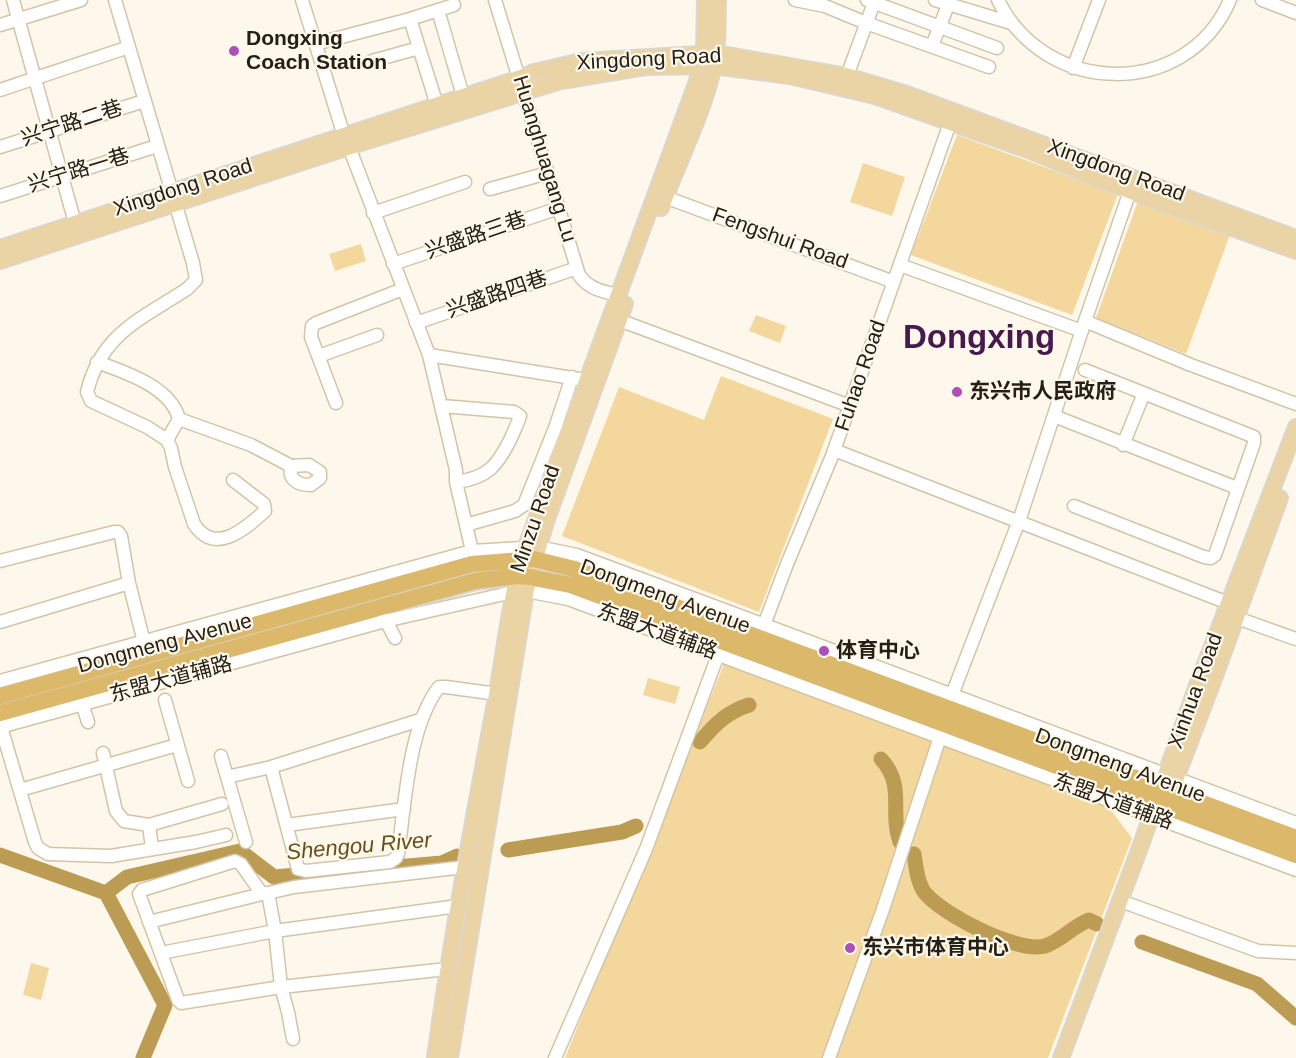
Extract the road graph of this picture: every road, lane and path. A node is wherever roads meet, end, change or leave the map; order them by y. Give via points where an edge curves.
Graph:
1 (13, 0) edge
2 (81, 0) edge
3 (115, 0) edge
4 (302, 0) edge
5 (495, 0) edge
6 (705, 0) edge
7 (718, 0) edge
8 (795, 0) edge
9 (935, 0) edge
10 (998, 0) edge
11 (1099, 0) edge
12 (1230, 0) edge
13 (1262, 0) edge
14 (872, 1) edge
15 (826, 3) edge
16 (949, 3) edge
17 (454, 5) dead end
18 (438, 10) junction
19 (1296, 12) edge
20 (19, 20) junction
21 (410, 20) junction
22 (866, 23) junction
23 (1011, 23) junction
24 (0, 26) edge
25 (940, 27) junction
26 (315, 44) junction
27 (932, 46) junction
28 (129, 47) junction
29 (419, 48) junction
30 (997, 48) dead end
31 (709, 59) junction
32 (372, 61) dead end
33 (989, 67) dead end
34 (1073, 68) junction
35 (847, 76) junction
36 (35, 78) junction
37 (522, 85) junction
38 (0, 90) edge
39 (464, 96) junction
40 (144, 101) junction
41 (437, 105) junction
42 (950, 123) junction
43 (50, 131) junction
44 (346, 142) junction
45 (157, 146) junction
46 (0, 147) edge
47 (548, 173) junction
48 (63, 176) junction
49 (465, 182) dead end
50 (490, 189) dead end
51 (1130, 191) junction
52 (0, 196) edge
53 (665, 196) junction
54 (172, 198) junction
55 (559, 208) junction
56 (373, 213) junction
57 (75, 223) junction
58 (1296, 238) edge
59 (0, 248) edge
60 (1296, 251) edge
61 (0, 261) edge
62 (393, 264) junction
63 (900, 266) junction
64 (577, 268) junction
65 (894, 282) junction
66 (403, 289) junction
67 (617, 296) junction
68 (619, 320) junction
69 (416, 323) junction
70 (1083, 326) junction
71 (377, 335) dead end
72 (429, 355) junction
73 (319, 356) junction
74 (97, 362) junction
75 (1085, 370) dead end
76 (579, 379) junction
77 (1144, 393) junction
78 (336, 403) dead end
79 (1296, 404) edge
80 (442, 406) junction
81 (850, 406) junction
82 (1054, 416) junction
83 (179, 419) junction
84 (1296, 428) edge
85 (167, 440) junction
86 (1123, 445) junction
87 (834, 450) junction
88 (1296, 454) edge
89 (291, 466) dead end
90 (233, 480) dead end
91 (456, 483) junction
92 (1237, 488) junction
93 (1074, 506) dead end
94 (1019, 522) junction
95 (466, 525) junction
96 (472, 550) junction
97 (0, 561) edge
98 (525, 569) junction
99 (129, 583) junction
100 (1228, 603) junction
101 (383, 614) junction
102 (633, 616) junction
103 (1237, 618) junction
104 (0, 622) edge
105 (764, 625) junction
106 (395, 638) dead end
107 (1296, 639) edge
108 (144, 642) junction
109 (718, 655) junction
110 (0, 681) edge
111 (497, 694) junction
112 (952, 695) junction
113 (0, 696) edge
114 (80, 698) junction
115 (165, 700) dead end
116 (420, 720) junction
117 (0, 722) edge
118 (88, 722) dead end
119 (942, 731) junction
120 (177, 745) junction
121 (220, 756) dead end
122 (104, 760) junction
123 (271, 767) junction
124 (227, 777) junction
125 (188, 781) dead end
126 (20, 790) junction
127 (1163, 797) junction
128 (222, 804) dead end
129 (404, 809) junction
130 (1296, 823) edge
131 (149, 825) junction
132 (287, 825) junction
133 (226, 835) dead end
134 (1296, 838) edge
135 (246, 842) dead end
136 (152, 848) junction
137 (1296, 855) edge
138 (464, 867) junction
139 (1296, 870) edge
140 (265, 893) junction
141 (1129, 904) junction
142 (458, 906) junction
143 (149, 922) junction
144 (275, 931) junction
145 (161, 953) junction
146 (1296, 953) edge
147 (447, 969) junction
148 (281, 987) junction
149 (293, 1039) dead end
150 (435, 1058) edge
151 (450, 1058) edge
152 (555, 1058) edge
153 (829, 1058) edge
154 (1061, 1058) edge
155 (1072, 1058) edge

1 - 20 street
2 - 20 street
3 - 28 street
4 - 26 street
5 - 37 street, Huanghuagang Lu
6 - 31 main road, Minzu Road
7 - 31 main road, Minzu Road
8 - 15 street
9 - 16 street
10 - 23 street
11 - 34 street
12 - 34 street via 1205,37 1165,64 1121,74
13 - 19 street
14 - 22 street
14 - 25 street
15 - 22 street
16 - 23 street
16 - 25 street
17 - 18 street
18 - 21 street
18 - 39 street
20 - 24 street
20 - 36 street
21 - 26 street
21 - 29 street
22 - 27 street
22 - 35 street
23 - 34 street via 1035,47
25 - 27 street
25 - 30 street
26 - 44 street
27 - 33 street
28 - 36 street
28 - 40 street
29 - 32 street
29 - 41 street
31 - 35 main road, Xingdong Road
31 - 37 main road, Xingdong Road
31 - 42 main road, Xingdong Road via 846,88
31 - 53 main road, Minzu Road via 701,106
31 - 67 main road, Minzu Road
35 - 58 main road, Xingdong Road via 904,93
36 - 38 street
36 - 43 street
37 - 39 main road, Xingdong Road
37 - 44 main road, Xingdong Road
37 - 47 street, Huanghuagang Lu
39 - 41 main road, Xingdong Road
40 - 43 street, 兴宁路二巷
40 - 45 street
41 - 44 main road, Xingdong Road
42 - 51 main road, Xingdong Road
42 - 63 street, Fuhao Road
43 - 46 street, 兴宁路二巷
43 - 48 street
44 - 54 main road, Xingdong Road
44 - 56 street
45 - 48 street, 兴宁路一巷
45 - 54 street
47 - 50 street
47 - 55 street, Huanghuagang Lu
48 - 52 street, 兴宁路一巷
48 - 57 street
49 - 56 street
51 - 60 main road, Xingdong Road
51 - 70 street
53 - 65 street, Fengshui Road
53 - 68 main road, Minzu Road
54 - 57 main road, Xingdong Road
54 - 61 main road, Xingdong Road
54 - 74 street via 196,274 194,283 120,332
55 - 62 street, 兴盛路三巷
55 - 64 street, Huanghuagang Lu
56 - 62 street
57 - 59 main road, Xingdong Road
62 - 66 street
63 - 65 street, Fuhao Road
63 - 70 street
64 - 67 street, Huanghuagang Lu via 585,284
64 - 69 street, 兴盛路四巷
65 - 81 street, Fuhao Road
66 - 69 street
66 - 73 street via 316,323 310,330
67 - 76 main road, Minzu Road
68 - 81 street
68 - 98 main road, Minzu Road
69 - 72 street
70 - 79 street
70 - 82 street
71 - 73 street
72 - 76 street
72 - 80 street
73 - 78 street
74 - 83 street via 154,387
74 - 85 street via 87,392 89,398
75 - 77 street
76 - 95 street via 524,505
76 - 98 main road, Minzu Road
77 - 86 street
77 - 92 street via 1254,438
80 - 91 street
80 - 91 street via 514,412 520,416 495,466
81 - 87 street, Fuhao Road
82 - 86 street
82 - 94 street
83 - 85 street
83 - 89 street via 251,445
84 - 100 main road, Xinhua Road
85 - 90 street via 194,524 206,536 230,538 265,511 264,504
86 - 92 street
87 - 94 street
87 - 105 street, Fuhao Road
88 - 103 main road, Xinhua Road
91 - 95 street
92 - 93 street via 1211,558
94 - 100 street
94 - 112 street
95 - 96 street
96 - 98 street, 东盟大道辅路
96 - 108 street, 东盟大道辅路
97 - 99 street via 118,532
98 - 101 highway, Dongmeng Avenue via 475,581
98 - 102 highway, Dongmeng Avenue via 571,585
98 - 105 street, 东盟大道辅路 via 577,555
98 - 111 main road, Minzu Road
98 - 113 highway, Dongmeng Avenue via 472,564
98 - 127 highway, Dongmeng Avenue via 574,569
98 - 151 main road, Minzu Road
99 - 104 street
99 - 108 street
100 - 127 main road, Xinhua Road
101 - 106 street
101 - 114 highway, Dongmeng Avenue
102 - 109 street, 东盟大道辅路
102 - 119 highway, Dongmeng Avenue
103 - 107 street
103 - 127 main road, Xinhua Road
105 - 112 street, 东盟大道辅路
108 - 110 street, 东盟大道辅路
109 - 119 street, 东盟大道辅路
109 - 152 street via 641,860
111 - 116 street via 439,687
111 - 138 main road, Minzu Road
112 - 127 street, 东盟大道辅路
114 - 117 highway, Dongmeng Avenue
114 - 118 street
115 - 120 street
116 - 123 street
116 - 129 street
117 - 126 street
119 - 127 highway, Dongmeng Avenue
119 - 153 street
120 - 122 street
120 - 125 street
121 - 124 street
122 - 126 street
122 - 131 street via 120,818
123 - 124 street
123 - 132 street
124 - 135 street
126 - 136 street via 35,842 48,854 99,856
127 - 130 street, 东盟大道辅路
127 - 134 highway, Dongmeng Avenue
127 - 137 highway, Dongmeng Avenue
127 - 139 street, 东盟大道辅路
127 - 141 main road, Xinhua Road
127 - 154 main road, Xinhua Road
128 - 131 street
129 - 132 street
129 - 132 street via 398,854 390,862 302,871 296,866
131 - 136 street
133 - 136 street
138 - 140 street
138 - 142 main road, Minzu Road
140 - 143 street
140 - 143 street via 235,861 141,890
140 - 144 street
141 - 146 street via 1258,951
141 - 155 main road, Xinhua Road
142 - 144 street
142 - 147 main road, Minzu Road
143 - 145 street
144 - 145 street
144 - 148 street
145 - 148 street via 181,1003
147 - 148 street
147 - 150 main road, Minzu Road
148 - 149 street

